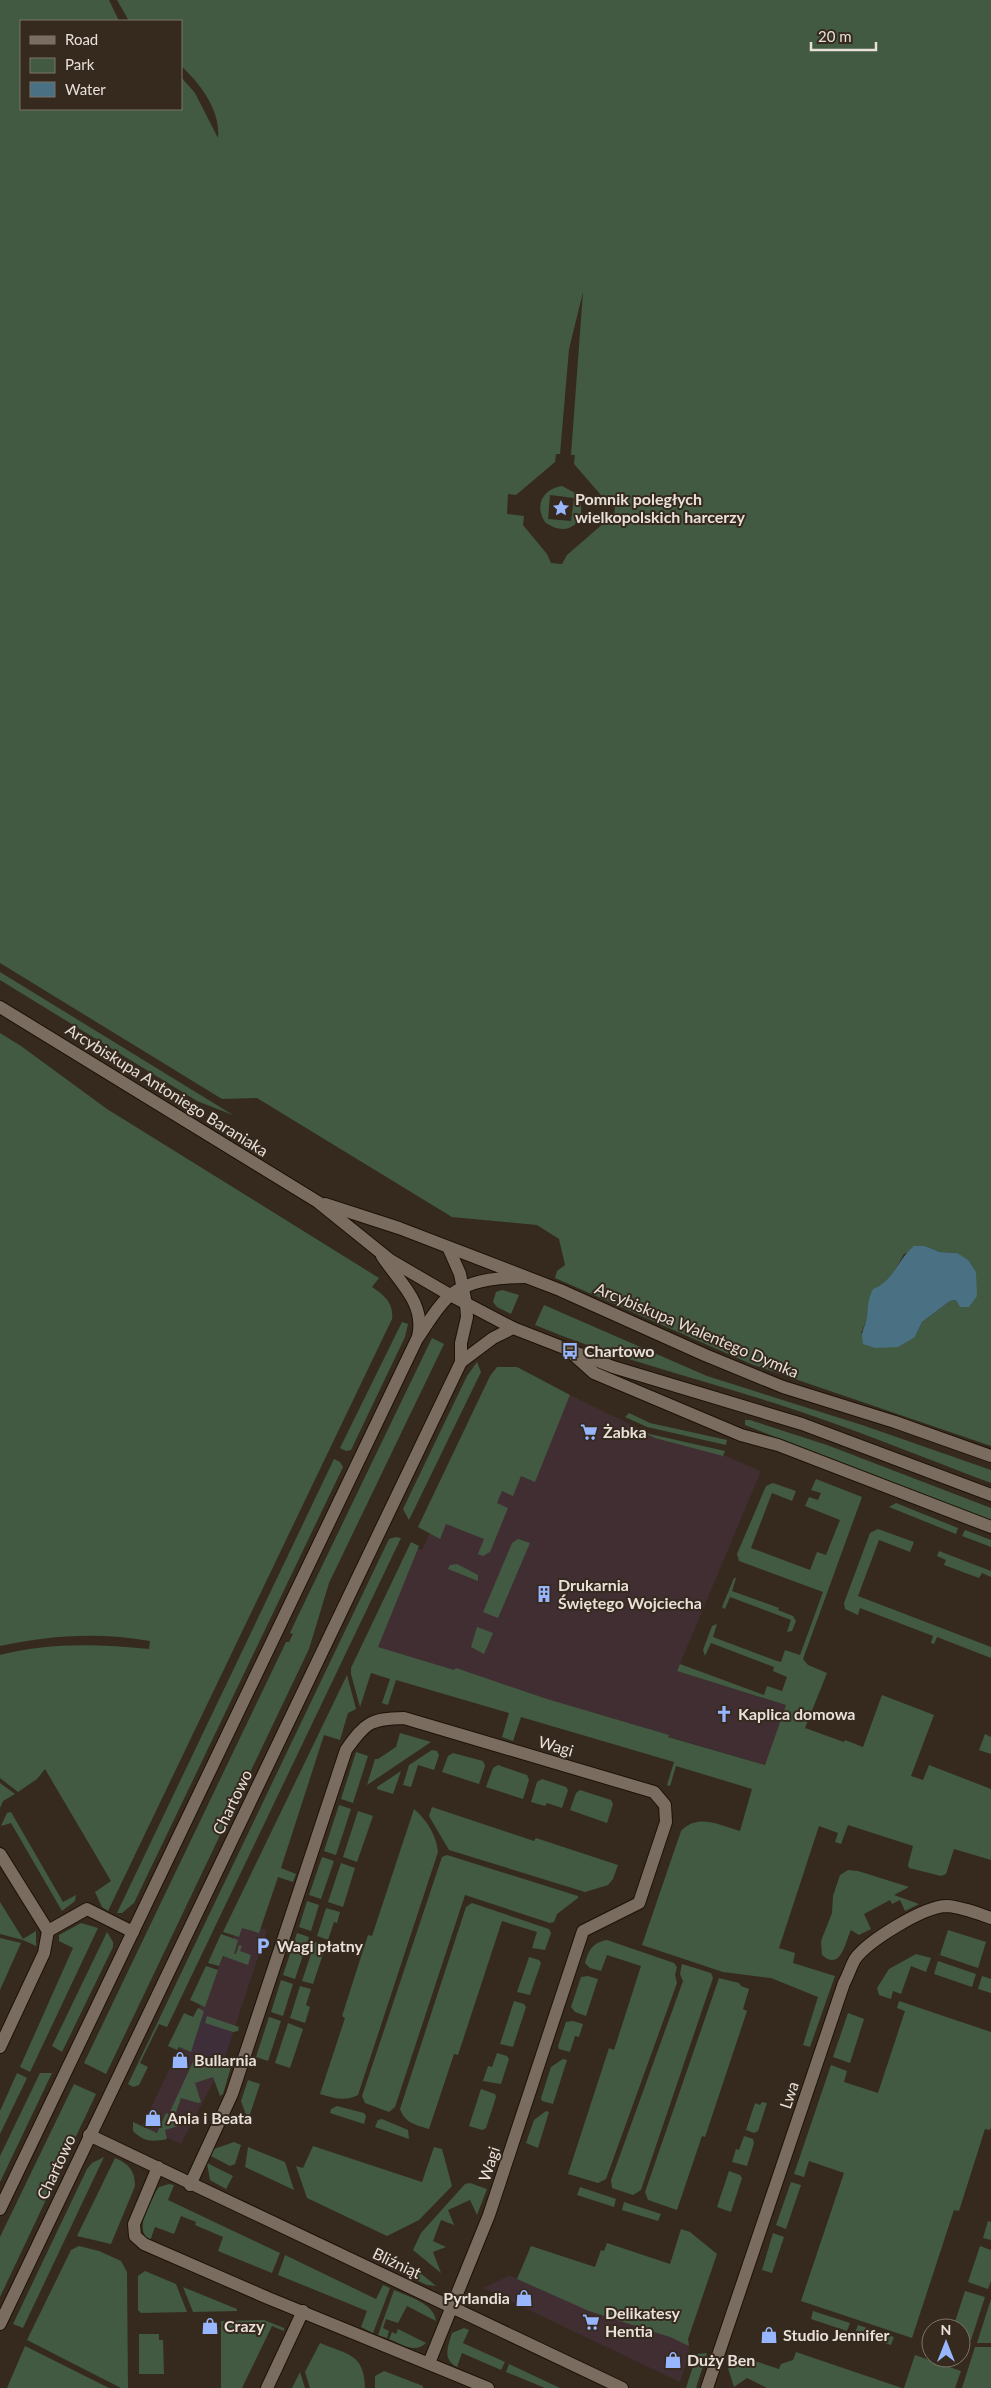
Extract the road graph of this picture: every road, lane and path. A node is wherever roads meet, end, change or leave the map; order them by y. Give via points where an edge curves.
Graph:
1 (0, 1007) edge
2 (318, 1202) junction
3 (449, 1249) junction
4 (379, 1252) junction
5 (525, 1276) junction
6 (464, 1288) junction
7 (450, 1295) junction
8 (466, 1304) junction
9 (513, 1328) junction
10 (417, 1340) junction
11 (570, 1351) junction
12 (461, 1362) junction
13 (991, 1456) edge
14 (991, 1496) edge
15 (991, 1527) edge
16 (0, 1854) edge
17 (991, 1918) edge
18 (48, 1931) junction
19 (132, 1932) junction
20 (0, 2047) edge
21 (89, 2135) junction
22 (158, 2167) junction
23 (190, 2185) junction
24 (0, 2209) edge
25 (452, 2307) junction
26 (303, 2311) junction
27 (0, 2324) edge
28 (428, 2363) junction
29 (266, 2388) edge
30 (488, 2388) edge
31 (622, 2388) edge
32 (707, 2388) edge

1 - 2 street, Arcybiskupa Antoniego Baraniaka
2 - 3 street, Arcybiskupa Antoniego Baraniaka via 399,1228
2 - 4 street, Arcybiskupa Antoniego Baraniaka
3 - 5 street, Arcybiskupa Walentego Dymka
3 - 6 street, Chartowo
4 - 7 street, Arcybiskupa Antoniego Baraniaka
4 - 10 street via 412,1295 420,1321
5 - 6 street, Chartowo
5 - 13 street, Arcybiskupa Walentego Dymka via 783,1386
6 - 7 street, Chartowo
6 - 8 street, Chartowo
7 - 8 street
7 - 10 street, Chartowo
8 - 9 street
8 - 12 street, Chartowo
9 - 11 street
9 - 12 street via 493,1338
10 - 19 street, Chartowo
11 - 14 street via 670,1386 802,1424
11 - 15 street via 594,1373 741,1435 778,1445
12 - 21 street, Chartowo
16 - 18 street
17 - 32 street, Lwa via 945,1906 919,1914 873,1940 855,1960 841,1990
18 - 19 street via 87,1909
18 - 20 street via 44,1952
19 - 24 street, Chartowo
21 - 22 street, Bliźniąt
21 - 27 street, Chartowo
22 - 23 street, Bliźniąt
22 - 26 street via 134,2224 135,2236 144,2244
23 - 25 street, Bliźniąt
23 - 25 street, Wagi via 232,2094 346,1750 363,1727 380,1719 404,1718 654,1792 664,1805 666,1822 639,1903 583,1931 489,2215
25 - 28 street, Wagi
25 - 31 street, Bliźniąt
26 - 28 street
26 - 29 street
28 - 30 street

